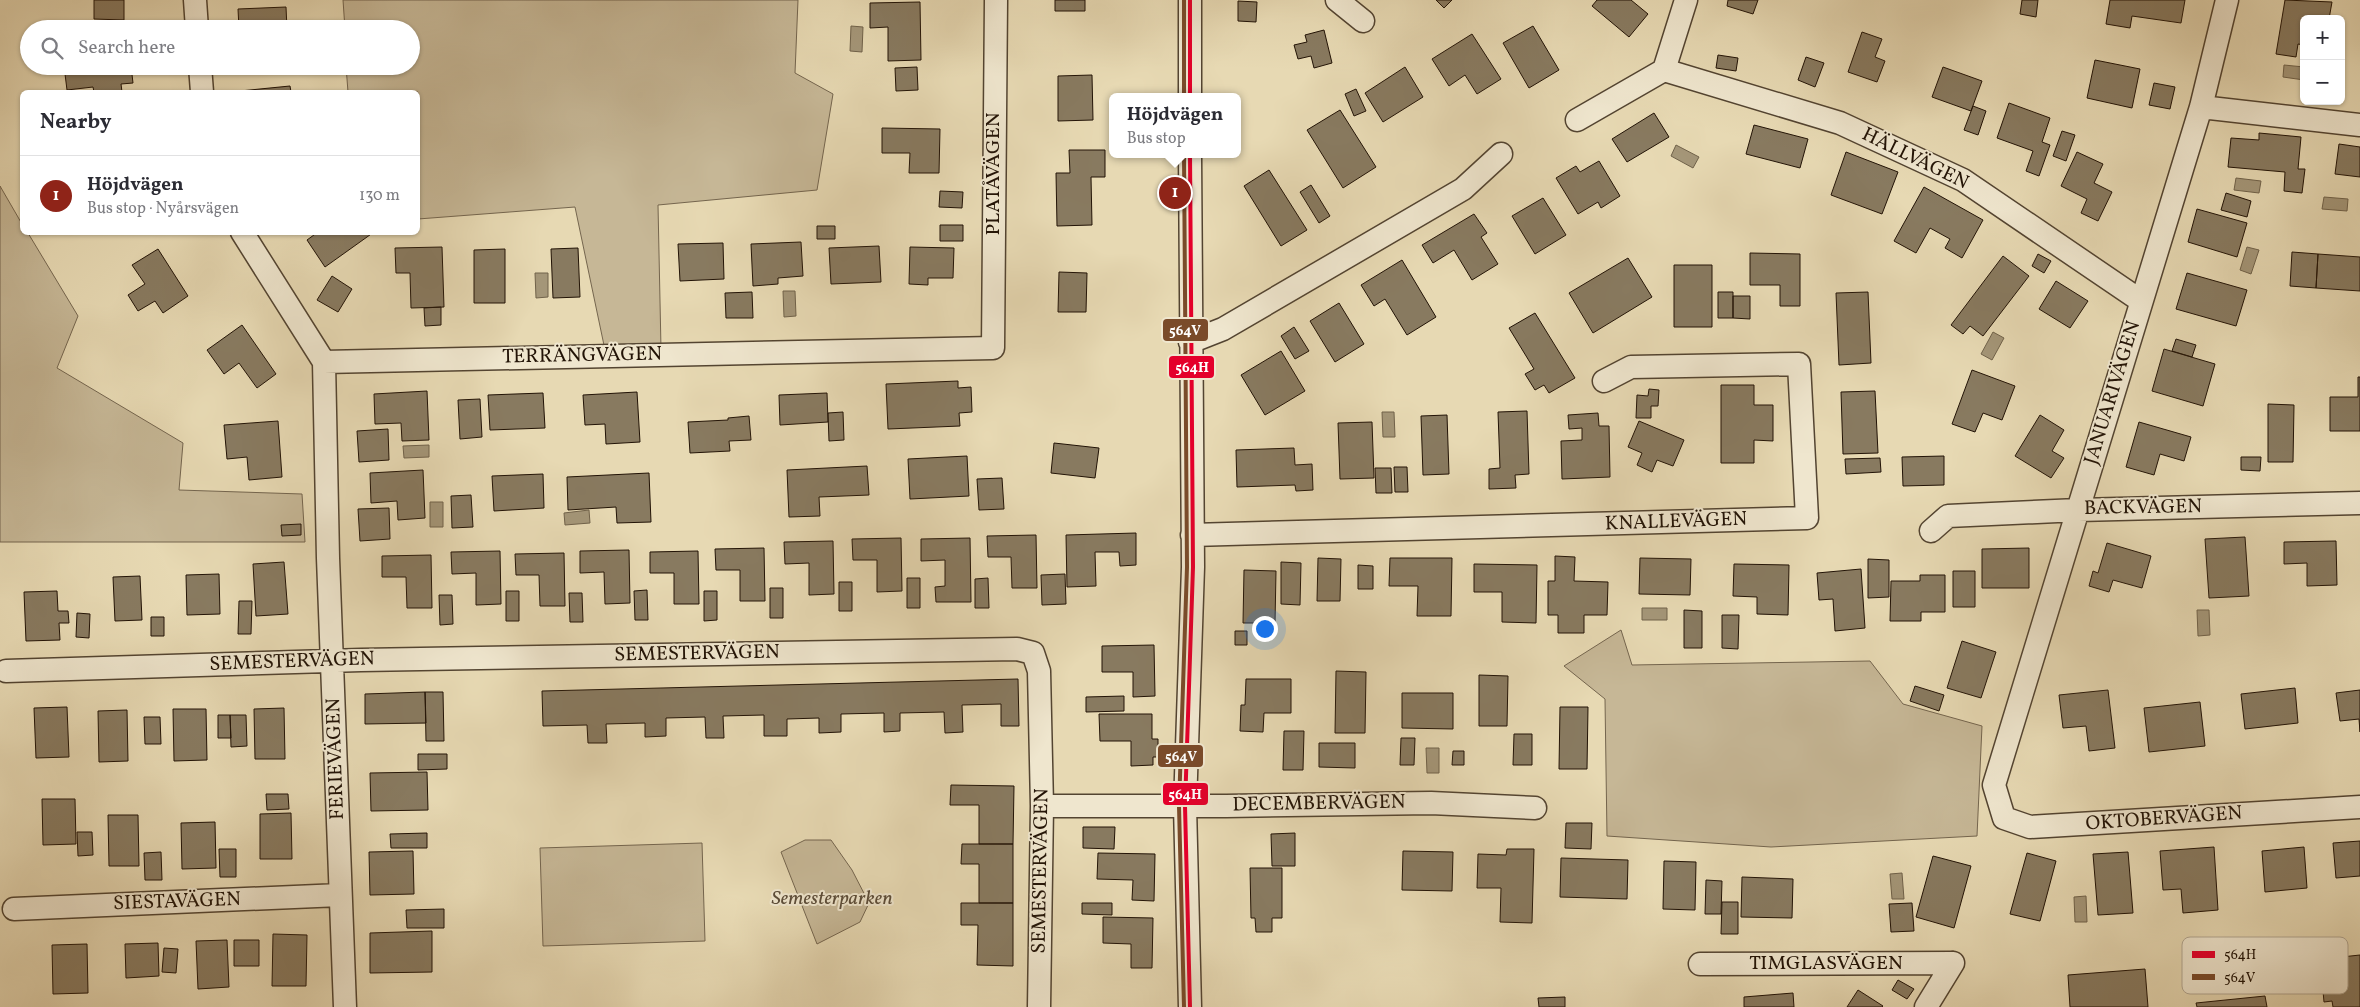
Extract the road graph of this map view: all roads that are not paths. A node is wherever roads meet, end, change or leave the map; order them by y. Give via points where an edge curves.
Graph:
1 (195, 0) edge
2 (996, 0) edge
3 (1190, 0) edge
4 (1337, 0) edge
5 (1686, 0) edge
6 (2227, 0) edge
7 (196, 20) edge
8 (1363, 20) dead end
9 (1664, 70) junction
10 (201, 75) edge
11 (202, 90) edge
12 (1190, 93) edge
13 (2200, 107) junction
14 (1577, 120) dead end
15 (2360, 125) edge
16 (1500, 154) dead end
17 (1190, 158) edge
18 (244, 235) edge
19 (2141, 301) junction
20 (1190, 342) junction
21 (992, 348) joint
22 (324, 362) junction
23 (1604, 381) dead end
24 (2360, 503) edge
25 (2078, 510) junction
26 (1931, 531) dead end
27 (1192, 535) junction
28 (333, 661) junction
29 (6, 671) dead end
30 (1994, 785) joint
31 (1042, 806) junction
32 (1185, 806) junction
33 (2360, 807) edge
34 (1535, 808) dead end
35 (340, 895) junction
36 (14, 909) dead end
37 (1700, 964) dead end
38 (345, 1007) edge
39 (1039, 1007) edge
40 (1190, 1007) edge
41 (1926, 1007) edge

1 - 7 street
2 - 21 street, PLATÅVÄGEN
3 - 12 street
4 - 8 street
5 - 9 street
6 - 13 street, JANUARIVÄGEN
9 - 14 street
9 - 19 street, HÄLLVÄGEN via 1840,123 1963,180
10 - 11 street
13 - 15 street
13 - 19 street, JANUARIVÄGEN
16 - 20 street via 1462,189 1224,329
17 - 20 street
18 - 22 street
19 - 25 street, JANUARIVÄGEN
20 - 27 street
21 - 22 street, TERRÄNGVÄGEN
22 - 28 street, FERIEVÄGEN
23 - 27 street, KNALLEVÄGEN via 1631,367 1799,364 1807,518
24 - 25 street, BACKVÄGEN
25 - 26 street, BACKVÄGEN via 1948,516
25 - 30 street, JANUARIVÄGEN
27 - 32 street
28 - 29 street, SEMESTERVÄGEN
28 - 31 street, SEMESTERVÄGEN via 1017,649 1033,653 1039,671
28 - 35 street, FERIEVÄGEN
30 - 33 street, OKTOBERVÄGEN via 2004,818 2030,828
31 - 32 street, DECEMBERVÄGEN
31 - 39 street, SEMESTERVÄGEN
32 - 34 street, DECEMBERVÄGEN via 1432,803
32 - 40 street
35 - 36 street, SIESTAVÄGEN
35 - 38 street, FERIEVÄGEN
37 - 41 street, TIMGLASVÄGEN via 1952,964

